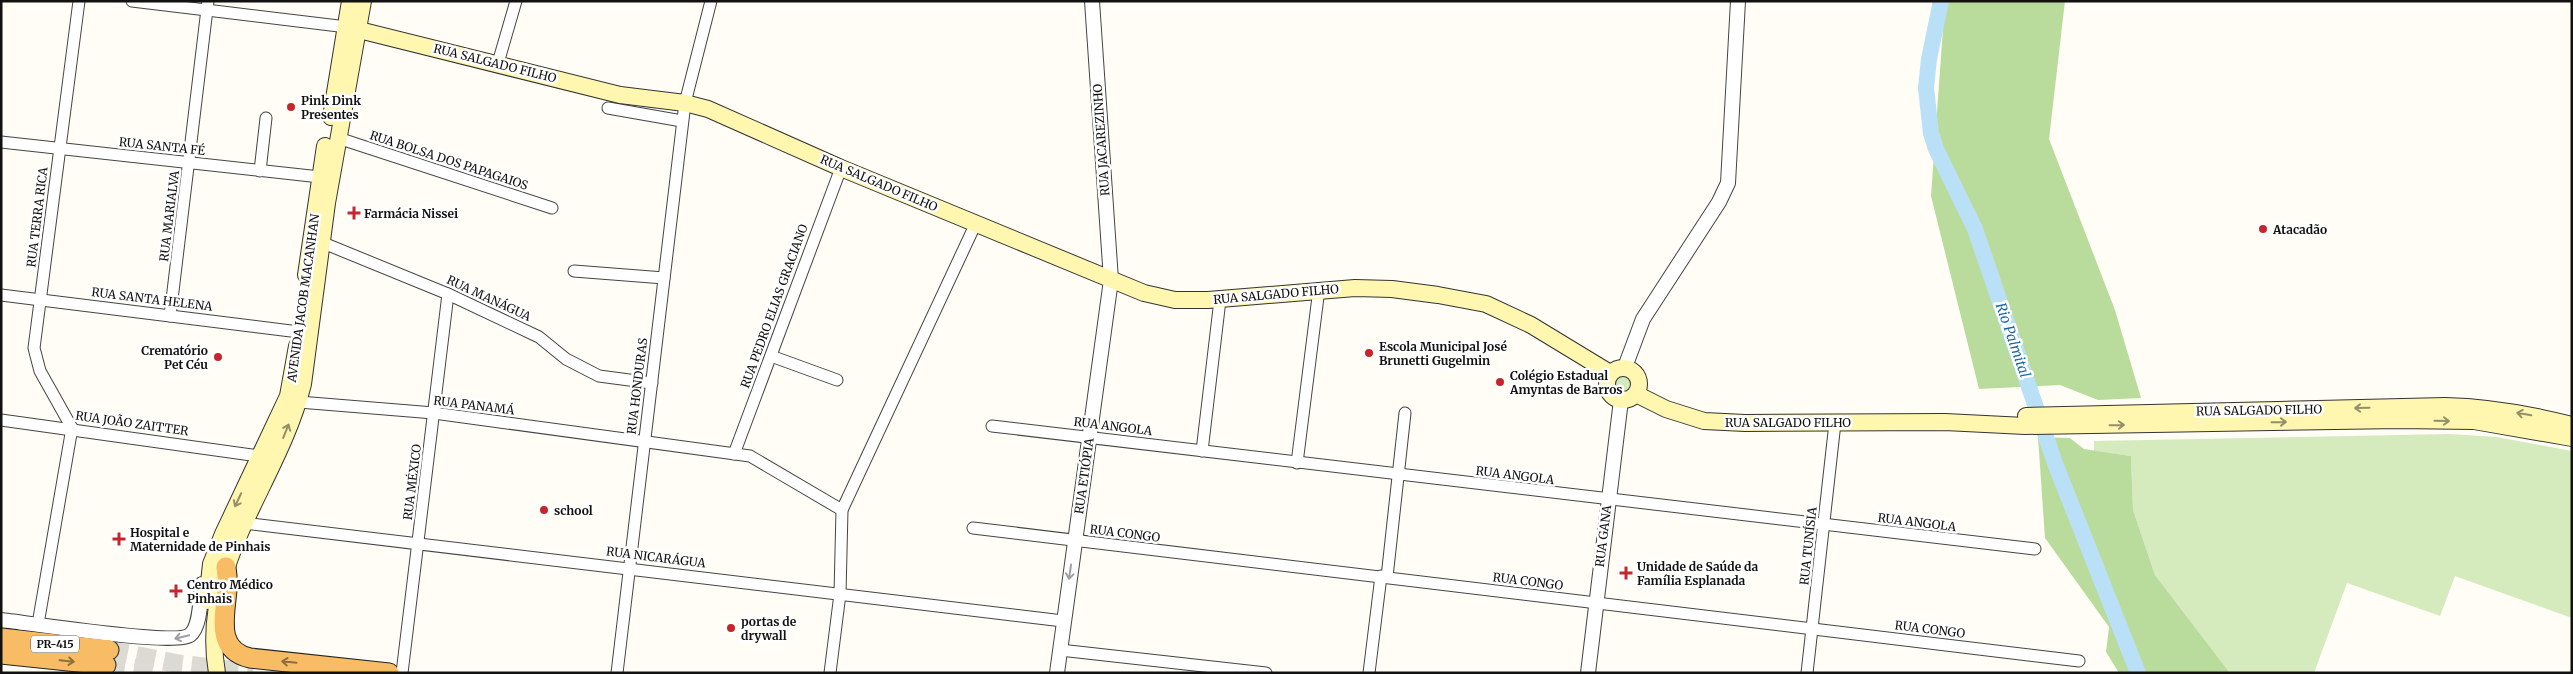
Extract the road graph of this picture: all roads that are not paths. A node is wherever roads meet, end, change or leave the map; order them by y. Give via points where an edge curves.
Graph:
1 (79, 1) edge
2 (132, 1) edge
3 (350, 1) edge
4 (363, 1) edge
5 (516, 1) edge
6 (712, 1) edge
7 (1092, 1) edge
8 (1738, 1) edge
9 (208, 6) edge
10 (353, 28) junction
11 (498, 63) junction
12 (685, 102) junction
13 (608, 108) dead end
14 (266, 118) dead end
15 (682, 121) junction
16 (338, 138) junction
17 (1, 142) edge
18 (59, 149) junction
19 (189, 163) junction
20 (841, 168) junction
21 (260, 171) junction
22 (320, 177) junction
23 (552, 208) dead end
24 (976, 223) junction
25 (316, 240) junction
26 (574, 271) dead end
27 (664, 278) junction
28 (1111, 280) junction
29 (1319, 289) junction
30 (448, 294) junction
31 (1, 295) edge
32 (42, 299) junction
33 (1220, 300) junction
34 (170, 316) junction
35 (299, 332) junction
36 (771, 356) junction
37 (1618, 370) junction
38 (837, 380) dead end
39 (652, 383) junction
40 (1628, 397) junction
41 (299, 402) junction
42 (434, 413) junction
43 (1405, 413) dead end
44 (1, 420) edge
45 (2069, 420) junction
46 (1835, 423) junction
47 (2572, 425) edge
48 (992, 426) dead end
49 (72, 428) junction
50 (1090, 437) junction
51 (2572, 438) edge
52 (645, 441) junction
53 (1202, 451) junction
54 (734, 454) junction
55 (258, 456) junction
56 (274, 461) junction
57 (1297, 463) junction
58 (1398, 476) junction
59 (1608, 500) junction
60 (842, 510) junction
61 (244, 523) junction
62 (1824, 524) junction
63 (973, 528) dead end
64 (1074, 541) junction
65 (418, 543) junction
66 (2035, 549) dead end
67 (219, 565) junction
68 (630, 568) junction
69 (1384, 577) junction
70 (840, 594) junction
71 (1596, 603) junction
72 (1, 620) edge
73 (1064, 621) junction
74 (38, 624) junction
75 (1812, 629) junction
76 (1, 638) edge
77 (1060, 650) junction
78 (1, 654) edge
79 (2079, 661) dead end
80 (212, 671) edge
81 (389, 673) edge
82 (402, 673) edge
83 (618, 673) edge
84 (830, 673) edge
85 (1057, 673) edge
86 (1266, 673) edge
87 (1369, 673) edge
88 (1588, 673) edge
89 (1807, 673) edge

1 - 18 street, RUA TERRA RICA
2 - 9 street, RUA SALGADO FILHO
3 - 10 main road, AVENIDA JACOB MACANHAN
4 - 10 main road, AVENIDA JACOB MACANHAN
5 - 11 street
6 - 12 street, RUA HONDURAS
7 - 28 street, RUA JACAREZINHO
8 - 37 street via 1728,184 1643,319
9 - 10 street, RUA SALGADO FILHO
9 - 19 street, RUA MARIALVA
10 - 11 main road, RUA SALGADO FILHO
10 - 16 main road, AVENIDA JACOB MACANHAN
10 - 22 main road, AVENIDA JACOB MACANHAN
11 - 12 main road, RUA SALGADO FILHO via 620,95
12 - 15 street, RUA HONDURAS
12 - 20 main road, RUA SALGADO FILHO via 708,109
13 - 15 street
14 - 21 street
15 - 27 street, RUA HONDURAS
16 - 23 street, RUA BOLSA DOS PAPAGAIOS
16 - 25 main road, AVENIDA JACOB MACANHAN
17 - 18 street, RUA SANTA FÉ
18 - 19 street, RUA SANTA FÉ
18 - 32 street, RUA TERRA RICA
19 - 21 street, RUA SANTA FÉ
19 - 34 street, RUA MARIALVA
20 - 24 main road, RUA SALGADO FILHO
20 - 36 street, RUA PEDRO ELIAS GRACIANO
21 - 22 street, RUA SANTA FÉ
22 - 25 main road, AVENIDA JACOB MACANHAN
24 - 28 main road, RUA SALGADO FILHO
24 - 60 street
25 - 30 street, RUA MANÁGUA
25 - 35 main road, AVENIDA JACOB MACANHAN
25 - 41 main road, AVENIDA JACOB MACANHAN
26 - 27 street
27 - 39 street, RUA HONDURAS
28 - 33 main road, RUA SALGADO FILHO via 1144,293 1175,300
28 - 50 street, RUA ETIÓPIA
29 - 33 main road, RUA SALGADO FILHO
29 - 37 main road, RUA SALGADO FILHO via 1392,288 1486,304
29 - 57 street
30 - 39 street, RUA MANÁGUA via 539,337 566,359 599,376
30 - 42 street, RUA MÉXICO
31 - 32 street, RUA SANTA HELENA
32 - 34 street, RUA SANTA HELENA
32 - 49 street, RUA TERRA RICA via 34,348 36,360
33 - 53 street
34 - 35 street, RUA SANTA HELENA
35 - 55 main road, AVENIDA JACOB MACANHAN via 288,396
36 - 38 street
36 - 54 street, RUA PEDRO ELIAS GRACIANO
37 - 40 main road via 1634,371 1638,378 1639,386
37 - 40 main road via 1606,382 1608,390 1613,396
39 - 52 street, RUA HONDURAS
40 - 46 main road, RUA SALGADO FILHO via 1704,421
40 - 59 street, RUA GANA
41 - 42 street, RUA PANAMÁ
56 -> 41 main road, AVENIDA JACOB MACANHAN
42 - 52 street, RUA PANAMÁ
42 - 65 street, RUA MÉXICO
43 - 58 street
44 - 49 street, RUA JOÃO ZAITTER
45 - 46 main road, RUA SALGADO FILHO
47 -> 45 main road, RUA SALGADO FILHO via 2471,406
45 -> 51 main road, RUA SALGADO FILHO via 2474,421
46 - 62 street, RUA TUNÍSIA
48 - 50 street, RUA ANGOLA
49 - 55 street, RUA JOÃO ZAITTER
49 - 74 street
50 - 53 street, RUA ANGOLA
50 - 64 street, RUA ETIÓPIA
52 - 54 street
52 - 68 street, RUA HONDURAS
53 - 57 street, RUA ANGOLA
54 - 60 street via 750,456
55 - 56 main road
55 -> 67 main road, AVENIDA JACOB MACANHAN
56 - 61 main road, AVENIDA JACOB MACANHAN
57 - 58 street, RUA ANGOLA
58 - 59 street, RUA ANGOLA
58 - 69 street
59 - 62 street, RUA ANGOLA
59 - 71 street, RUA GANA
60 - 70 street
61 - 65 street, RUA NICARÁGUA
61 - 67 main road, AVENIDA JACOB MACANHAN
62 - 66 street, RUA ANGOLA
62 - 75 street, RUA TUNÍSIA
63 - 64 street, RUA CONGO
64 - 69 street, RUA CONGO
64 -> 73 street, RUA ETIÓPIA
65 - 68 street, RUA NICARÁGUA
65 - 82 street, RUA MÉXICO
67 -> 74 street via 202,584 195,629 183,639
67 - 80 main road, AVENIDA JACOB MACANHAN via 220,585 212,632
81 -> 67 highway via 237,654 228,645 224,630 227,587
68 - 70 street, RUA NICARÁGUA
68 - 83 street, RUA HONDURAS
69 - 71 street, RUA CONGO
69 - 87 street
70 - 73 street, RUA NICARÁGUA
70 - 84 street
71 - 75 street, RUA CONGO
71 - 88 street, RUA GANA
72 - 74 street
73 - 77 street, RUA ETIÓPIA
75 - 79 street, RUA CONGO
75 - 89 street, RUA TUNÍSIA
78 -> 76 highway, PR-415 via 108,658
77 - 85 street, RUA ETIÓPIA
77 - 86 street

